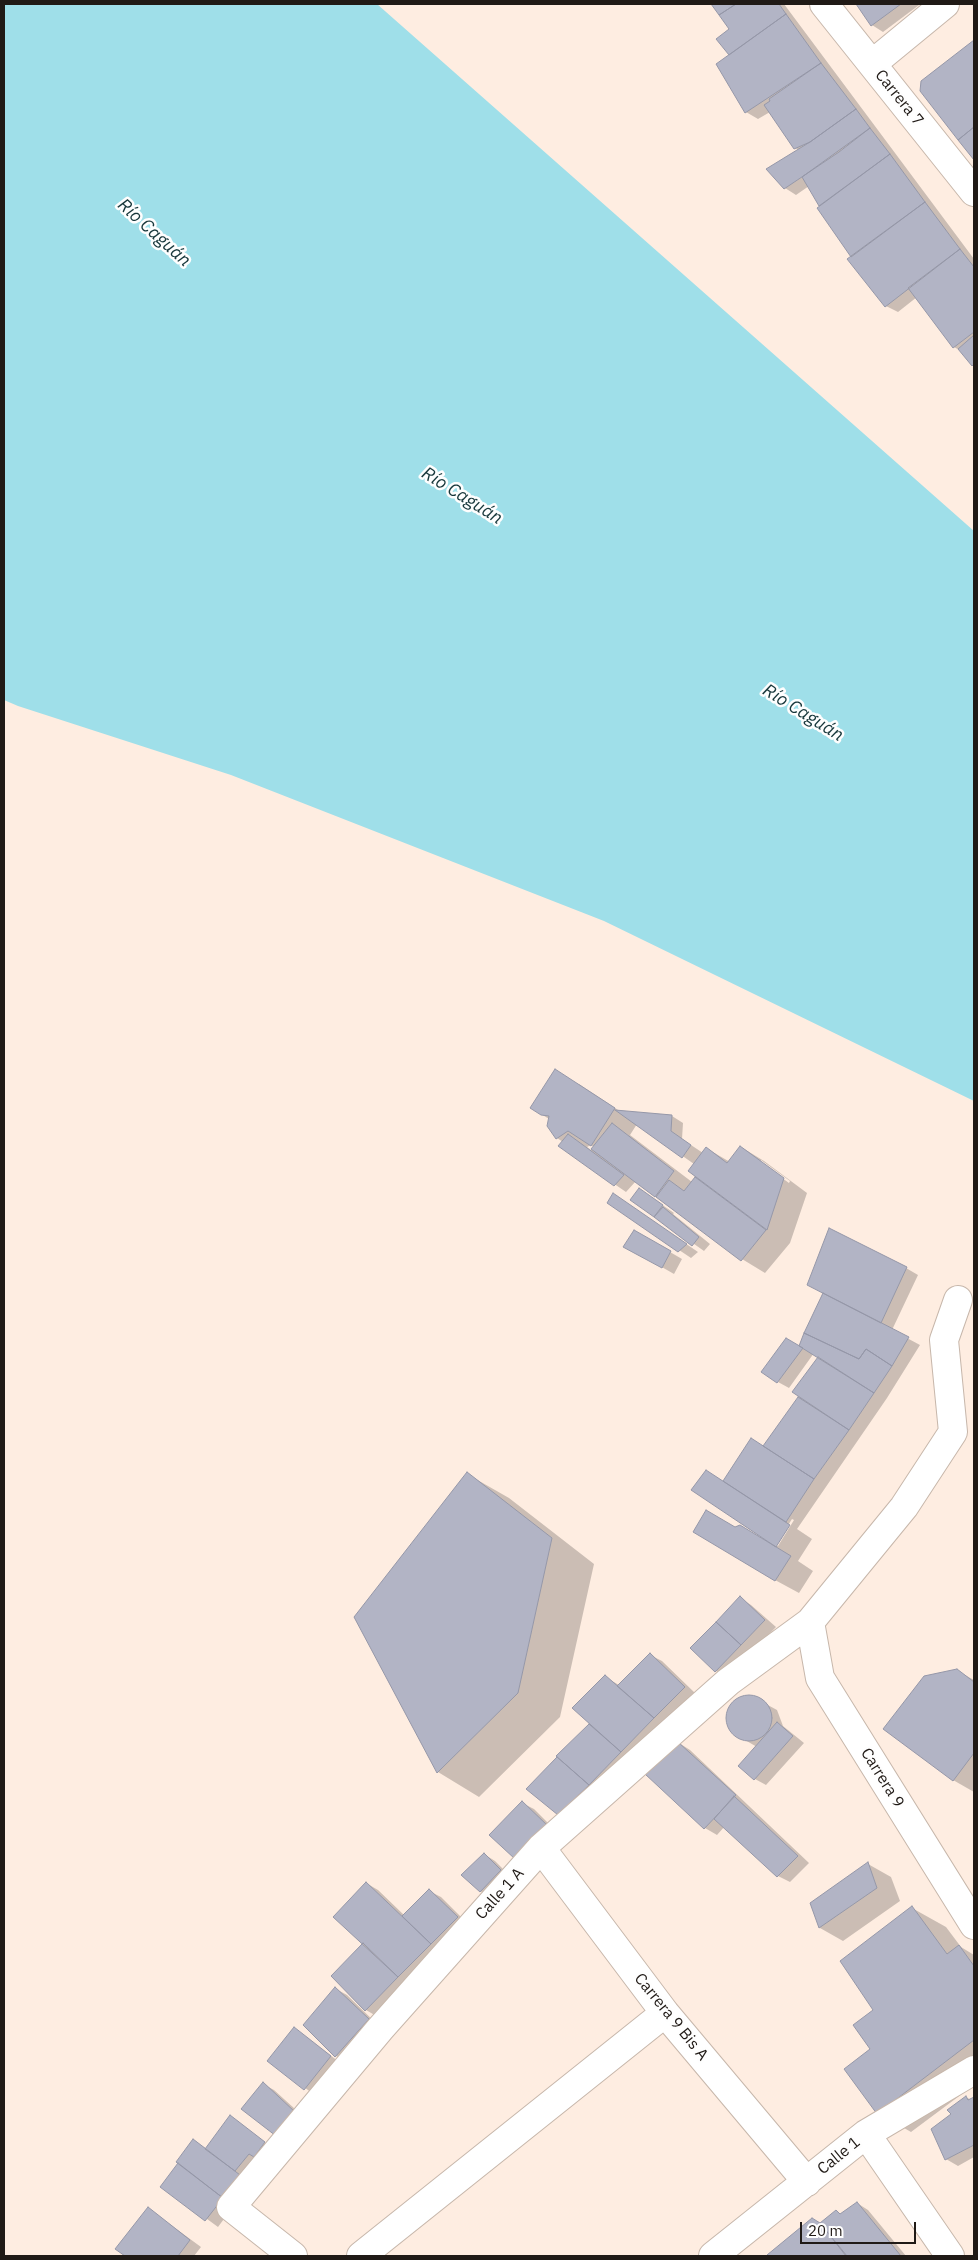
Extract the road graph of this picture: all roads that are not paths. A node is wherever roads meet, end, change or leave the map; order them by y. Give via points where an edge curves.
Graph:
1 (824, 4) edge
2 (945, 4) edge
3 (872, 64) junction
4 (974, 192) edge
5 (958, 1300) dead end
6 (810, 1622) junction
7 (541, 1848) junction
8 (974, 1925) edge
9 (666, 2013) junction
10 (974, 2070) edge
11 (866, 2134) junction
12 (807, 2182) junction
13 (293, 2256) edge
14 (361, 2256) edge
15 (713, 2256) edge
16 (950, 2256) edge

1 - 3 street, Carrera 7
2 - 3 street
3 - 4 street, Carrera 7
5 - 6 street, Calle 1 A via 944,1340 953,1432 904,1507
6 - 7 street, Calle 1 A via 728,1682
6 - 8 street, Carrera 9 via 820,1678
7 - 9 street, Carrera 9 Bis A
7 - 13 street, Calle 1 A via 380,2029 231,2207
9 - 12 street, Carrera 9 Bis A
9 - 14 street
10 - 11 street, Calle 1
11 - 12 street, Calle 1
11 - 16 street
12 - 15 street, Calle 1

